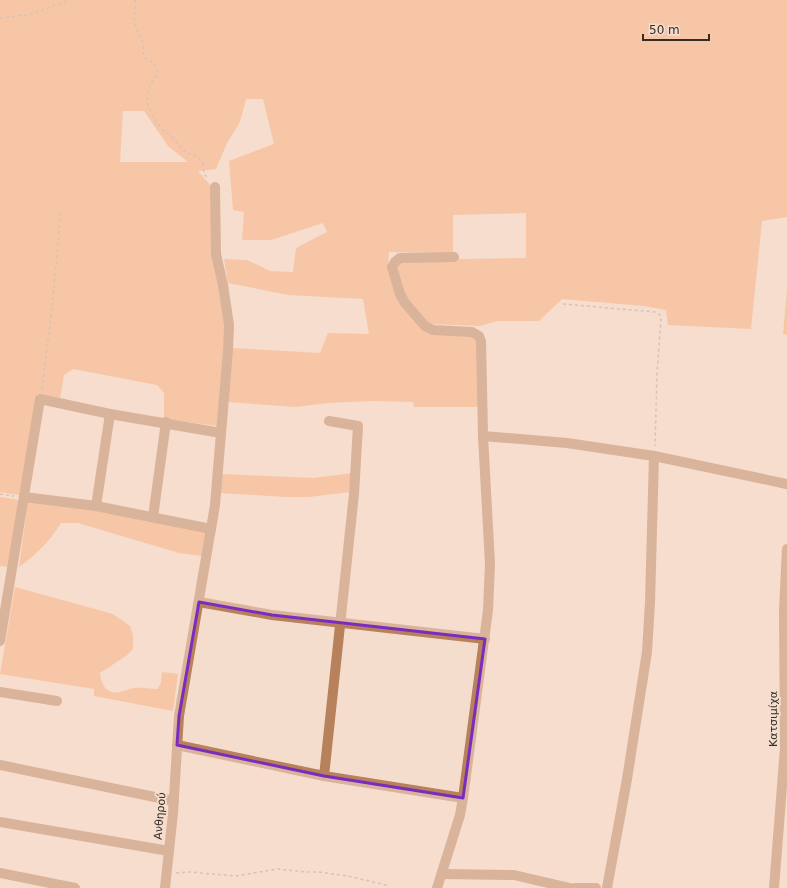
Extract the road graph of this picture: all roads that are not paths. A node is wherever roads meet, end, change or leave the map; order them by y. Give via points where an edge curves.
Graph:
1 (215, 187) road end
2 (454, 257) dead end
3 (110, 414) junction
4 (329, 421) dead end
5 (166, 422) junction
6 (221, 433) junction
7 (483, 436) junction
8 (654, 456) junction
9 (787, 484) edge
10 (24, 497) junction
11 (96, 506) junction
12 (153, 517) junction
13 (211, 529) junction
14 (787, 549) edge
15 (199, 602) junction
16 (340, 623) junction
17 (485, 639) junction
18 (0, 641) edge
19 (0, 692) edge
20 (57, 701) dead end
21 (177, 745) junction
22 (786, 748) edge
23 (0, 765) edge
24 (324, 776) junction
25 (463, 798) junction
26 (174, 801) junction
27 (0, 822) edge
28 (169, 851) junction
29 (0, 873) edge
30 (442, 874) junction
31 (75, 888) edge
32 (165, 888) edge
33 (438, 888) edge
34 (570, 888) edge
35 (575, 888) edge
36 (596, 888) edge
37 (607, 888) edge
38 (774, 888) edge

1 - 6 street, Ανθηρού via 216,254 229,325
2 - 7 street via 400,258 392,267 405,303 425,326 433,330 472,332 479,336
3 - 5 street
3 - 10 street via 40,399
3 - 11 street
4 - 16 street via 358,426 354,494
5 - 6 street
5 - 12 street
6 - 13 street, Ανθηρού
7 - 8 street via 567,443
7 - 17 street via 490,564
8 - 9 street
8 - 37 street via 646,652
10 - 11 street
10 - 18 street
11 - 12 street
12 - 13 street
13 - 15 street, Ανθηρού
14 - 22 street, Κατσιμίχα via 784,611
15 - 16 street via 272,615
15 - 21 street, Ανθηρού via 181,703
16 - 17 street
16 - 24 street
17 - 25 street
19 - 20 street
21 - 24 street
21 - 26 street, Ανθηρού
22 - 38 street, Κατσιμίχα
23 - 26 street
24 - 25 street
25 - 30 street
26 - 28 street, Ανθηρού
27 - 28 street
28 - 32 street, Ανθηρού
29 - 31 street
30 - 33 street
30 - 34 street via 514,875
35 - 36 street

